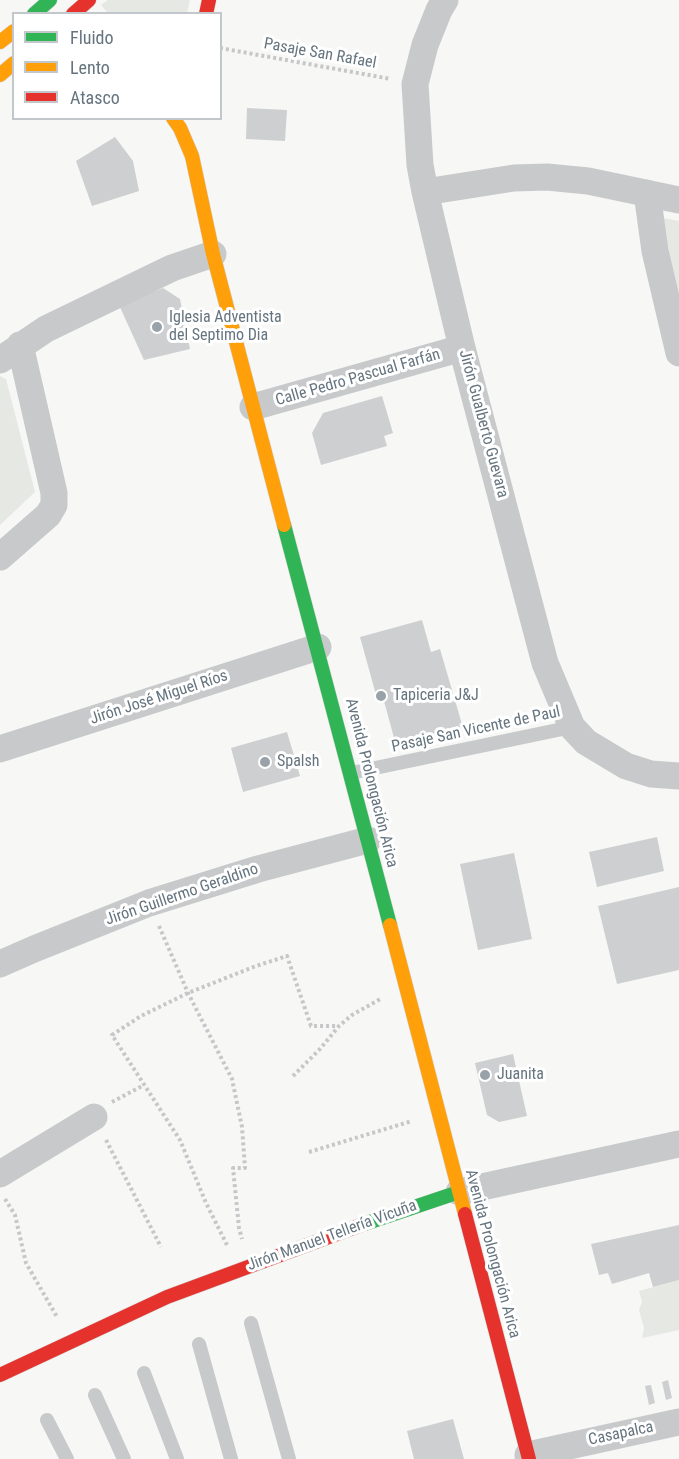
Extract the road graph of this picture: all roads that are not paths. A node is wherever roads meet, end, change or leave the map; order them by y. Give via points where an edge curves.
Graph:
1 (22, 0) edge
2 (50, 0) edge
3 (445, 0) edge
4 (31, 12) edge
5 (35, 12) edge
6 (12, 33) edge
7 (0, 42) edge
8 (12, 65) edge
9 (0, 75) edge
10 (174, 120) edge
11 (191, 120) edge
12 (192, 156) junction
13 (425, 192) junction
14 (647, 193) junction
15 (679, 200) edge
16 (213, 254) junction
17 (462, 348) junction
18 (10, 353) edge
19 (679, 353) edge
20 (253, 407) junction
21 (0, 557) edge
22 (318, 647) junction
23 (572, 726) junction
24 (0, 749) edge
25 (351, 773) junction
26 (679, 776) edge
27 (368, 840) junction
28 (0, 964) edge
29 (94, 1117) road end
30 (679, 1144) edge
31 (0, 1174) edge
32 (459, 1192) junction
33 (251, 1323) dead end
34 (199, 1344) dead end
35 (144, 1373) dead end
36 (0, 1375) edge
37 (95, 1395) dead end
38 (47, 1419) dead end
39 (679, 1422) edge
40 (529, 1457) edge
41 (67, 1459) edge
42 (124, 1459) edge
43 (177, 1459) edge
44 (231, 1459) edge
45 (289, 1459) edge

1 - 4 street
2 - 5 street
3 - 13 street, Jirón Gualberto Guevara via 425,45 415,84
6 - 7 street
8 - 9 street
10 - 12 street, Avenida Prolongación Arica
11 - 12 street
12 - 16 street, Avenida Prolongación Arica
13 - 14 street via 514,178 547,177
13 - 17 street, Jirón Gualberto Guevara
14 - 15 street
14 - 19 street via 655,251
16 - 18 street via 172,268 46,329
16 - 20 street, Avenida Prolongación Arica
17 - 20 street, Calle Pedro Pascual Farfán
17 - 23 street, Jirón Gualberto Guevara via 545,663
18 - 21 street via 54,493 54,505 48,515
20 - 22 street, Avenida Prolongación Arica
22 - 24 street, Jirón José Miguel Ríos
22 - 25 street, Avenida Prolongación Arica
23 - 25 lane, Pasaje San Vicente de Paul
23 - 26 street, Jirón Gualberto Guevara via 586,742 626,766 651,774
25 - 27 street, Avenida Prolongación Arica
27 - 28 street, Jirón Guillermo Geraldino via 149,903
27 - 32 street, Avenida Prolongación Arica
29 - 31 street
30 - 32 street, Jirón Manuel Tellería Vicuña
32 - 36 street, Jirón Manuel Tellería Vicuña via 168,1297
32 - 40 street, Avenida Prolongación Arica
33 - 45 lane
34 - 44 lane
35 - 43 lane
37 - 42 lane
38 - 41 lane
39 - 40 street, Casapalca

